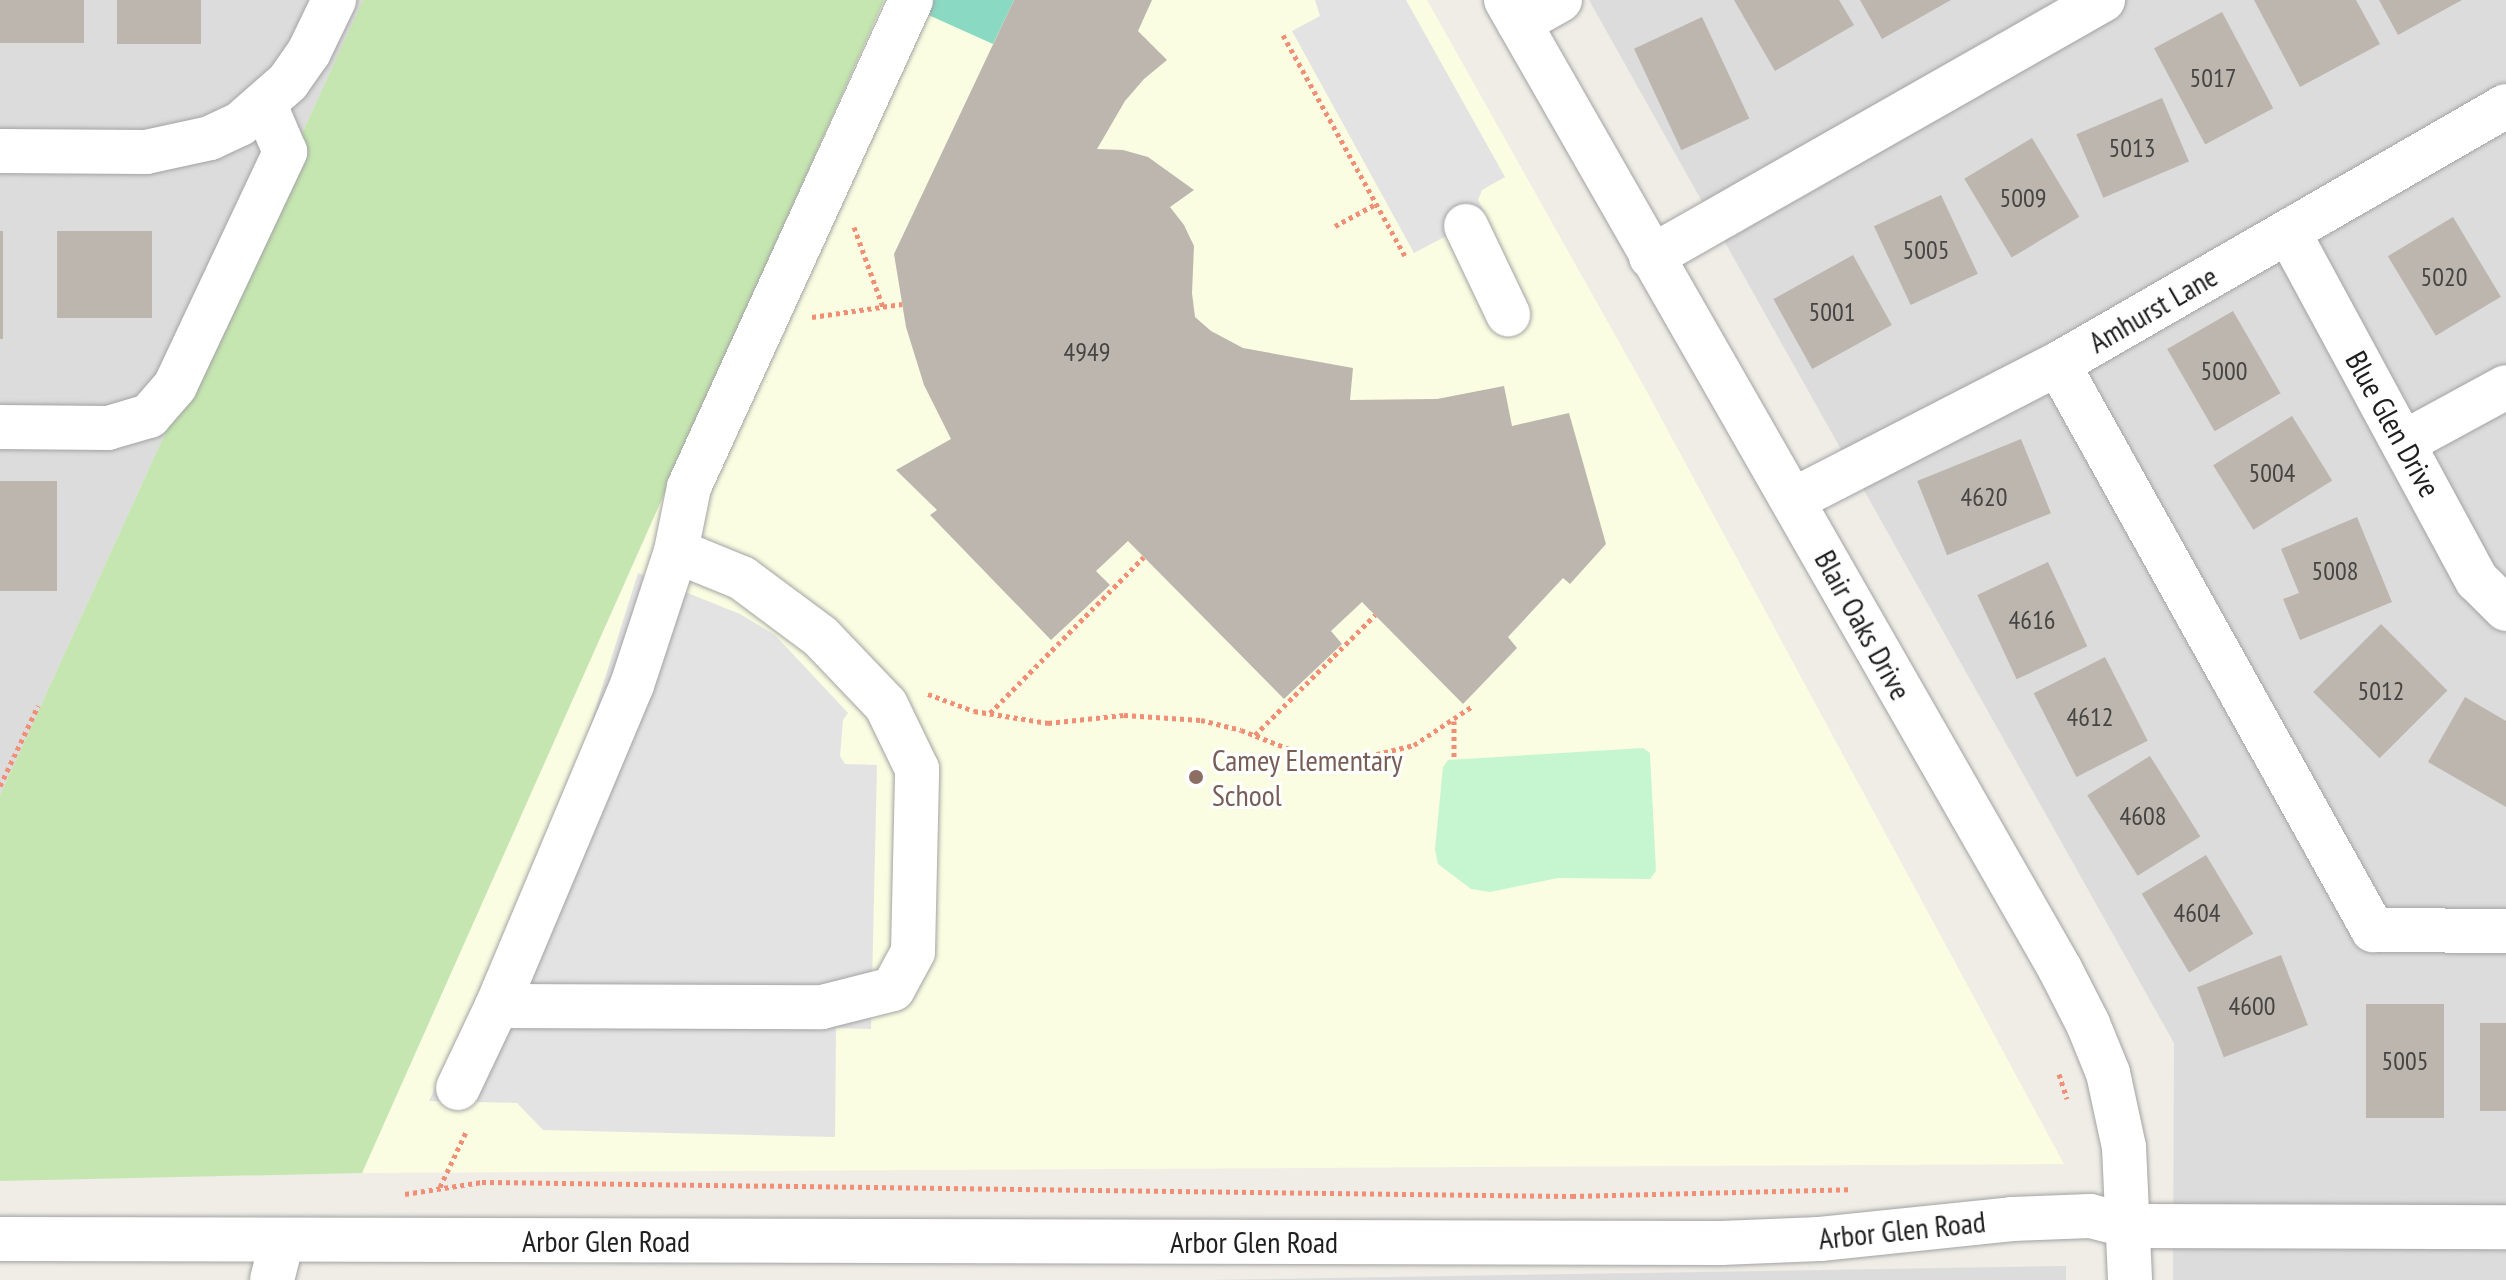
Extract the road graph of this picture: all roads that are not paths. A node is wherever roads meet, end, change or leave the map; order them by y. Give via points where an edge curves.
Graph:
1 (334, 0) edge
2 (911, 0) edge
3 (1560, 0) edge
4 (2103, 0) edge
5 (1513, 12) edge
6 (265, 105) junction
7 (2506, 106) edge
8 (0, 151) edge
9 (1466, 226) dead end
10 (2289, 233) junction
11 (1651, 257) junction
12 (1508, 314) dead end
13 (2058, 364) junction
14 (2506, 387) edge
15 (0, 427) edge
16 (2403, 443) junction
17 (1793, 500) junction
18 (676, 551) junction
19 (2506, 609) edge
20 (2506, 931) edge
21 (497, 1006) junction
22 (464, 1106) road end
23 (2130, 1226) junction
24 (2506, 1227) edge
25 (0, 1239) edge
26 (277, 1260) edge
27 (2130, 1280) edge

1 - 6 street via 309,52
2 - 18 street via 689,487
3 - 5 street
4 - 11 street
5 - 11 street, Blair Oaks Drive
6 - 8 street via 220,134 178,148
6 - 15 street via 285,152 175,386 149,416 108,428
7 - 10 street, Amhurst Lane
9 - 12 street
10 - 13 street, Amhurst Lane
10 - 16 street, Blue Glen Drive
11 - 17 street, Blair Oaks Drive
13 - 17 street, Amhurst Lane
13 - 20 street via 2373,930
14 - 16 street
16 - 19 street, Blue Glen Drive via 2477,580
17 - 23 street, Blair Oaks Drive via 2088,1024 2118,1115
18 - 21 street via 632,685
18 - 21 street via 742,578 820,636 886,705 917,769 913,952 893,989 822,1007
21 - 22 street
23 - 24 street, Arbor Glen Road
23 - 26 street, Arbor Glen Road via 2090,1216 1721,1243
23 - 27 street, Blair Oaks Drive
25 - 26 street, Arbor Glen Road

